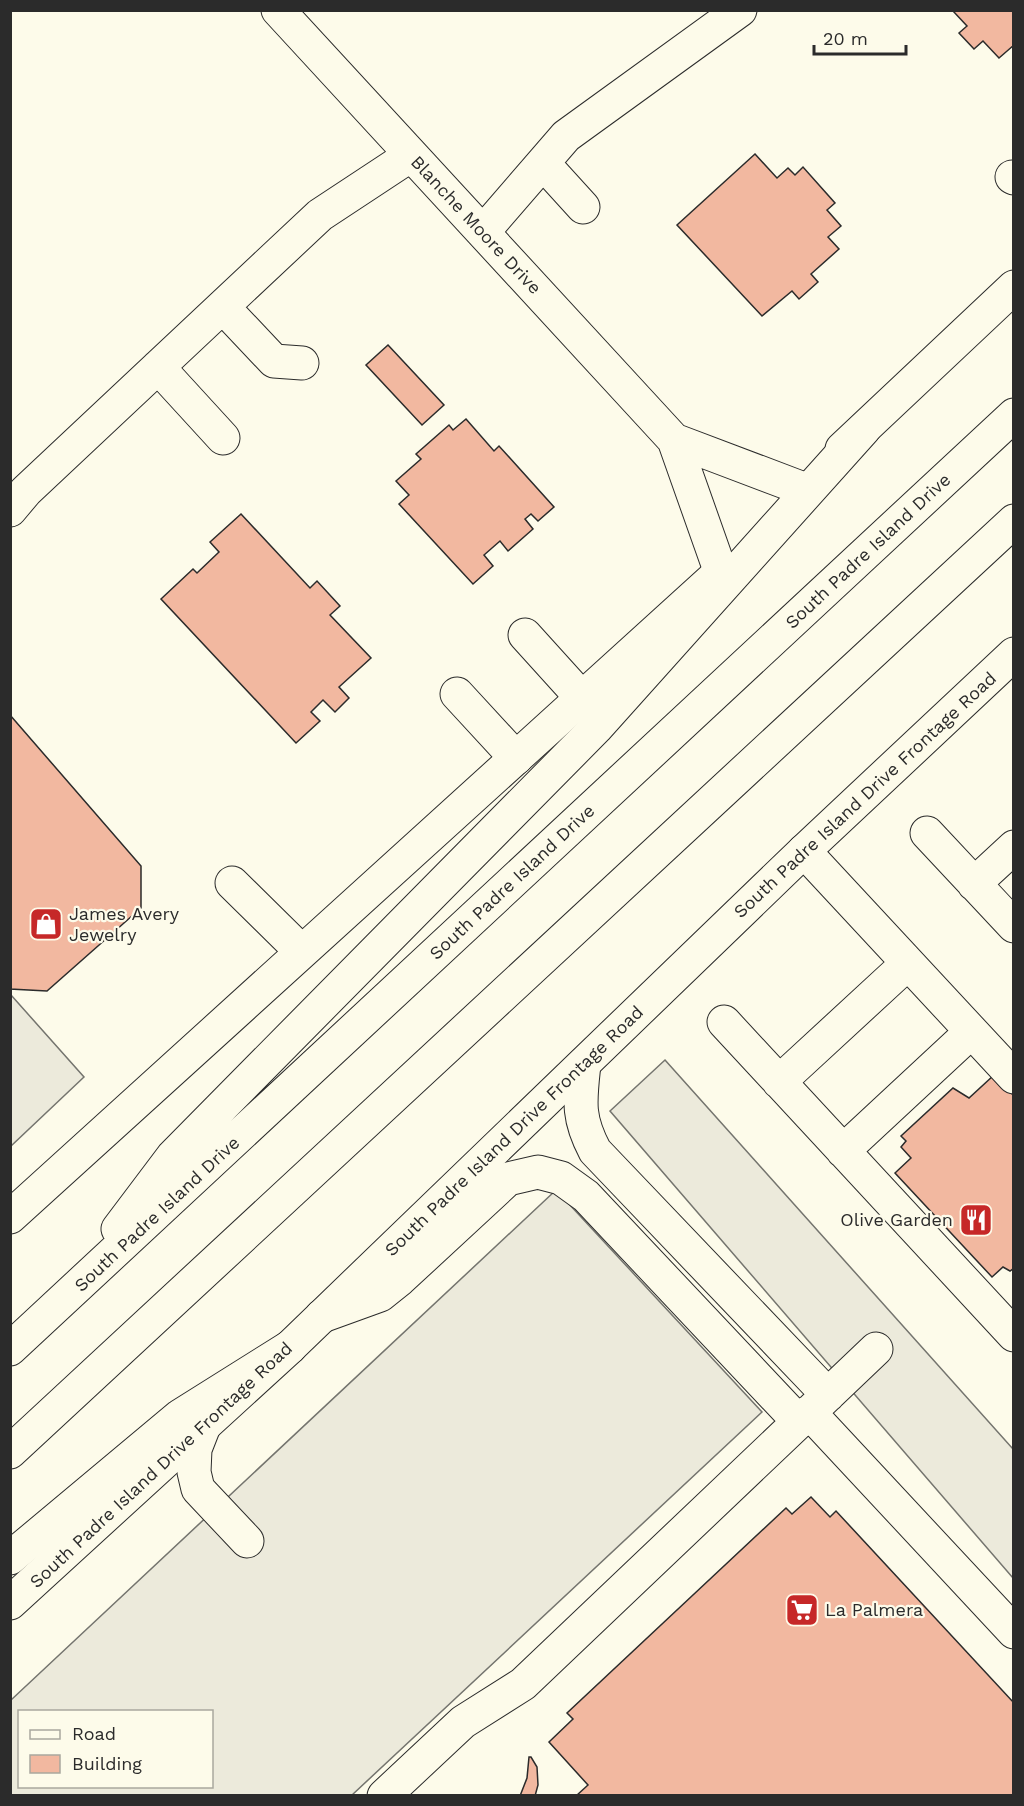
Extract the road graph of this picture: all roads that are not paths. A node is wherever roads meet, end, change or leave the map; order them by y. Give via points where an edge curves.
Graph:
1 (278, 10) edge
2 (740, 10) edge
3 (411, 154) junction
4 (543, 163) junction
5 (583, 207) dead end
6 (483, 232) junction
7 (1014, 287) edge
8 (223, 306) junction
9 (302, 363) dead end
10 (158, 367) junction
11 (1014, 415) edge
12 (864, 429) junction
13 (223, 438) dead end
14 (674, 440) junction
15 (801, 488) junction
16 (10, 510) edge
17 (1014, 521) edge
18 (721, 573) junction
19 (525, 635) dead end
20 (1014, 654) edge
21 (457, 694) dead end
22 (582, 698) junction
23 (516, 758) junction
24 (927, 833) dead end
25 (1014, 847) edge
26 (804, 851) junction
27 (232, 883) dead end
28 (974, 884) junction
29 (1014, 926) edge
30 (301, 951) junction
31 (908, 963) junction
32 (724, 1022) dead end
33 (971, 1032) junction
34 (584, 1064) junction
35 (1014, 1077) edge
36 (779, 1082) junction
37 (843, 1151) junction
38 (12, 1213) edge
39 (64, 1300) junction
40 (322, 1316) junction
41 (1012, 1331) edge
42 (290, 1347) junction
43 (10, 1349) edge
44 (876, 1349) dead end
45 (812, 1409) junction
46 (204, 1426) junction
47 (10, 1452) edge
48 (248, 1541) dead end
49 (10, 1558) edge
50 (10, 1604) edge
51 (1014, 1632) edge
52 (384, 1796) edge

1 - 3 main road, Blanche Moore Drive
2 - 4 main road via 566,136
3 - 6 main road, Blanche Moore Drive
3 - 8 main road via 320,216
4 - 5 main road
4 - 6 main road
6 - 14 main road, Blanche Moore Drive
7 - 12 main road
8 - 9 main road via 274,361
8 - 10 main road
10 - 13 main road
10 - 16 main road
11 - 39 main road, South Padre Island Drive
12 - 15 main road
12 - 39 main road via 596,728 173,1156
14 - 15 main road, Blanche Moore Drive
14 - 18 main road, Blanche Moore Drive
15 - 18 main road
17 - 47 main road
18 - 22 main road
19 - 22 main road
20 - 26 main road, South Padre Island Drive Frontage Road
21 - 23 main road
22 - 23 main road
23 - 30 main road
24 - 28 main road
25 - 28 main road
26 - 31 main road
26 - 34 main road, South Padre Island Drive Frontage Road
27 - 30 main road
28 - 29 main road
30 - 38 main road
31 - 33 main road
31 - 36 main road
32 - 36 main road
33 - 35 main road
33 - 37 main road
34 - 40 main road, South Padre Island Drive Frontage Road
34 - 45 main road via 581,1113 595,1152
36 - 37 main road
37 - 41 main road
39 - 43 main road, South Padre Island Drive
40 - 42 main road, South Padre Island Drive Frontage Road
40 - 45 main road via 380,1295 508,1179 538,1172 561,1178 586,1196
42 - 46 main road, South Padre Island Drive Frontage Road
42 - 49 main road via 180,1416
44 - 45 main road
45 - 51 main road
45 - 52 main road via 523,1684 463,1722
46 - 48 main road via 195,1449 198,1489
46 - 50 main road, South Padre Island Drive Frontage Road

